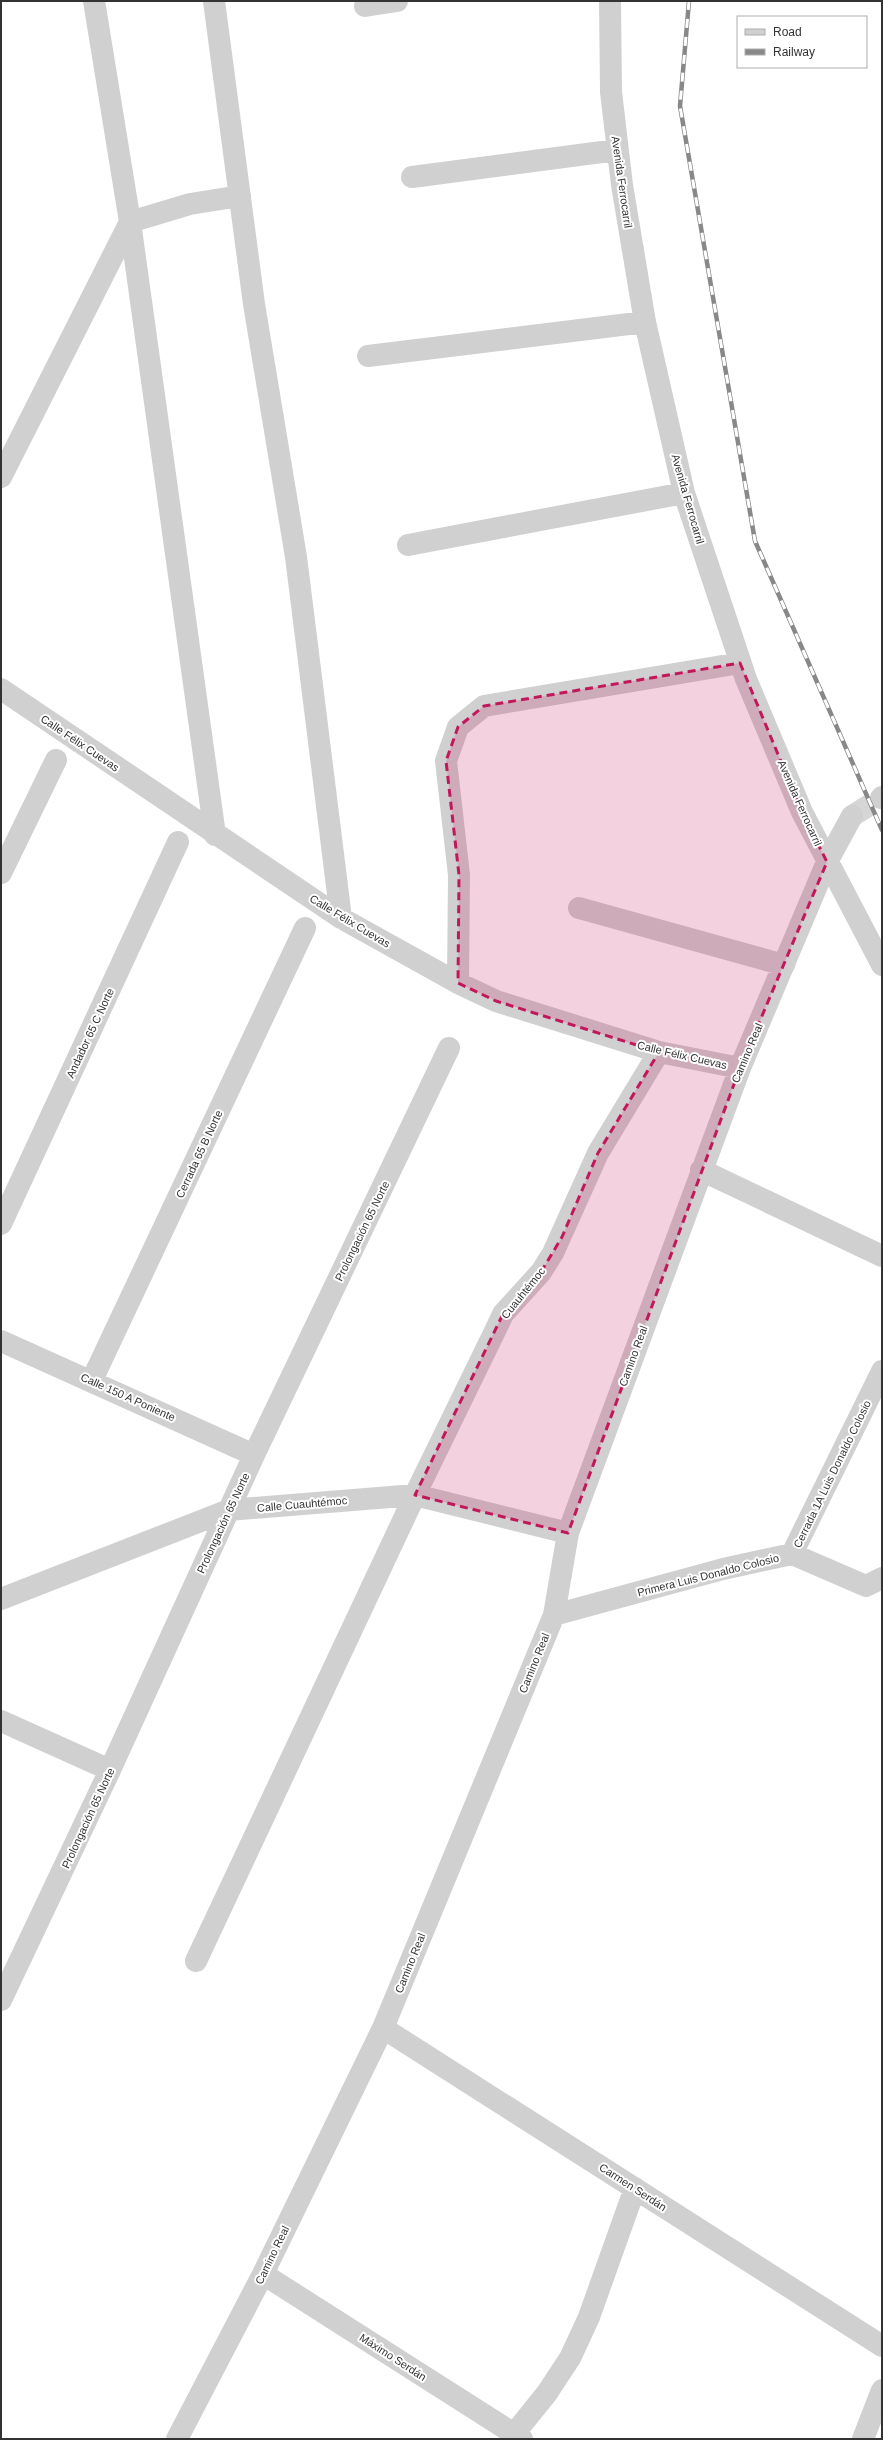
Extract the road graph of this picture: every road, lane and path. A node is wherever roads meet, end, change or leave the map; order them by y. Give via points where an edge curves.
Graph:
1 (94, 1) edge
2 (214, 1) edge
3 (397, 1) edge
4 (610, 1) edge
5 (365, 6) dead end
6 (617, 150) junction
7 (412, 177) dead end
8 (240, 196) junction
9 (130, 222) junction
10 (645, 322) junction
11 (368, 356) dead end
12 (1, 477) edge
13 (684, 493) junction
14 (408, 545) dead end
15 (740, 663) junction
16 (1, 689) edge
17 (56, 760) dead end
18 (852, 816) tunnel mouth
19 (215, 835) junction
20 (178, 842) dead end
21 (827, 862) junction
22 (1, 873) edge
23 (579, 908) dead end
24 (341, 918) junction
25 (305, 928) dead end
26 (784, 965) junction
27 (882, 966) edge
28 (458, 983) junction
29 (449, 1048) dead end
30 (659, 1052) junction
31 (740, 1068) junction
32 (702, 1170) junction
33 (1, 1224) edge
34 (882, 1256) edge
35 (1, 1341) edge
36 (882, 1371) edge
37 (92, 1380) junction
38 (254, 1455) junction
39 (415, 1495) junction
40 (229, 1510) junction
41 (568, 1533) junction
42 (792, 1554) junction
43 (882, 1578) edge
44 (1, 1599) edge
45 (554, 1615) junction
46 (1, 1721) edge
47 (110, 1770) junction
48 (196, 1961) dead end
49 (1, 2000) edge
50 (383, 2028) junction
51 (635, 2188) junction
52 (263, 2274) junction
53 (882, 2346) edge
54 (882, 2390) edge
55 (518, 2437) edge
56 (177, 2439) edge
57 (863, 2439) edge

1 - 9 street
2 - 8 street
3 - 5 street
4 - 6 street, Avenida Ferrocarril via 611,92
6 - 7 street
6 - 10 street, Avenida Ferrocarril
8 - 9 street via 190,204
8 - 24 street via 254,304 296,557
9 - 12 street
9 - 19 street
10 - 11 street
10 - 13 street, Avenida Ferrocarril
13 - 14 street
13 - 15 street, Avenida Ferrocarril
15 - 21 street, Avenida Ferrocarril via 802,812
15 - 28 street via 484,706 458,726 446,761 458,875
16 - 19 street, Calle Félix Cuevas
17 - 22 street
18 - 21 street, Camino Real
19 - 24 street, Calle Félix Cuevas
20 - 33 street, Andador 65 C Norte
21 - 26 street, Camino Real
21 - 27 street, Avenida Ferrocarril
23 - 26 street
24 - 28 street, Calle Félix Cuevas
25 - 37 street, Cerrada 65 B Norte
26 - 31 street, Camino Real
28 - 30 street, Calle Félix Cuevas via 496,1001
29 - 38 street, Prolongación 65 Norte
30 - 31 street, Calle Félix Cuevas
30 - 39 street, Cuauhtémoc via 598,1153 553,1253 541,1272 503,1314
31 - 32 street, Camino Real
32 - 34 street
32 - 41 street, Camino Real
35 - 37 street, Calle 150 A Poniente
36 - 42 street, Cerrada 1A Luis Donaldo Colosio
37 - 38 street, Calle 150 A Poniente
38 - 40 street, Prolongación 65 Norte
39 - 40 street, Calle Cuauhtémoc
39 - 41 street, Calle Cuauhtémoc
39 - 48 street, Cuauhtémoc
40 - 44 street, Calle Cuauhtémoc
40 - 47 street, Prolongación 65 Norte
41 - 45 street, Camino Real
42 - 43 street, Primera Luis Donaldo Colosio via 866,1586
42 - 45 street, Primera Luis Donaldo Colosio via 723,1569
45 - 50 street, Camino Real
46 - 47 street
47 - 49 street, Prolongación 65 Norte
50 - 51 street, Carmen Serdán
50 - 52 street, Camino Real
51 - 53 street, Carmen Serdán
51 - 55 street via 589,2317 570,2358
52 - 55 street, Máximo Serdán
52 - 56 street, Camino Real
54 - 57 street

